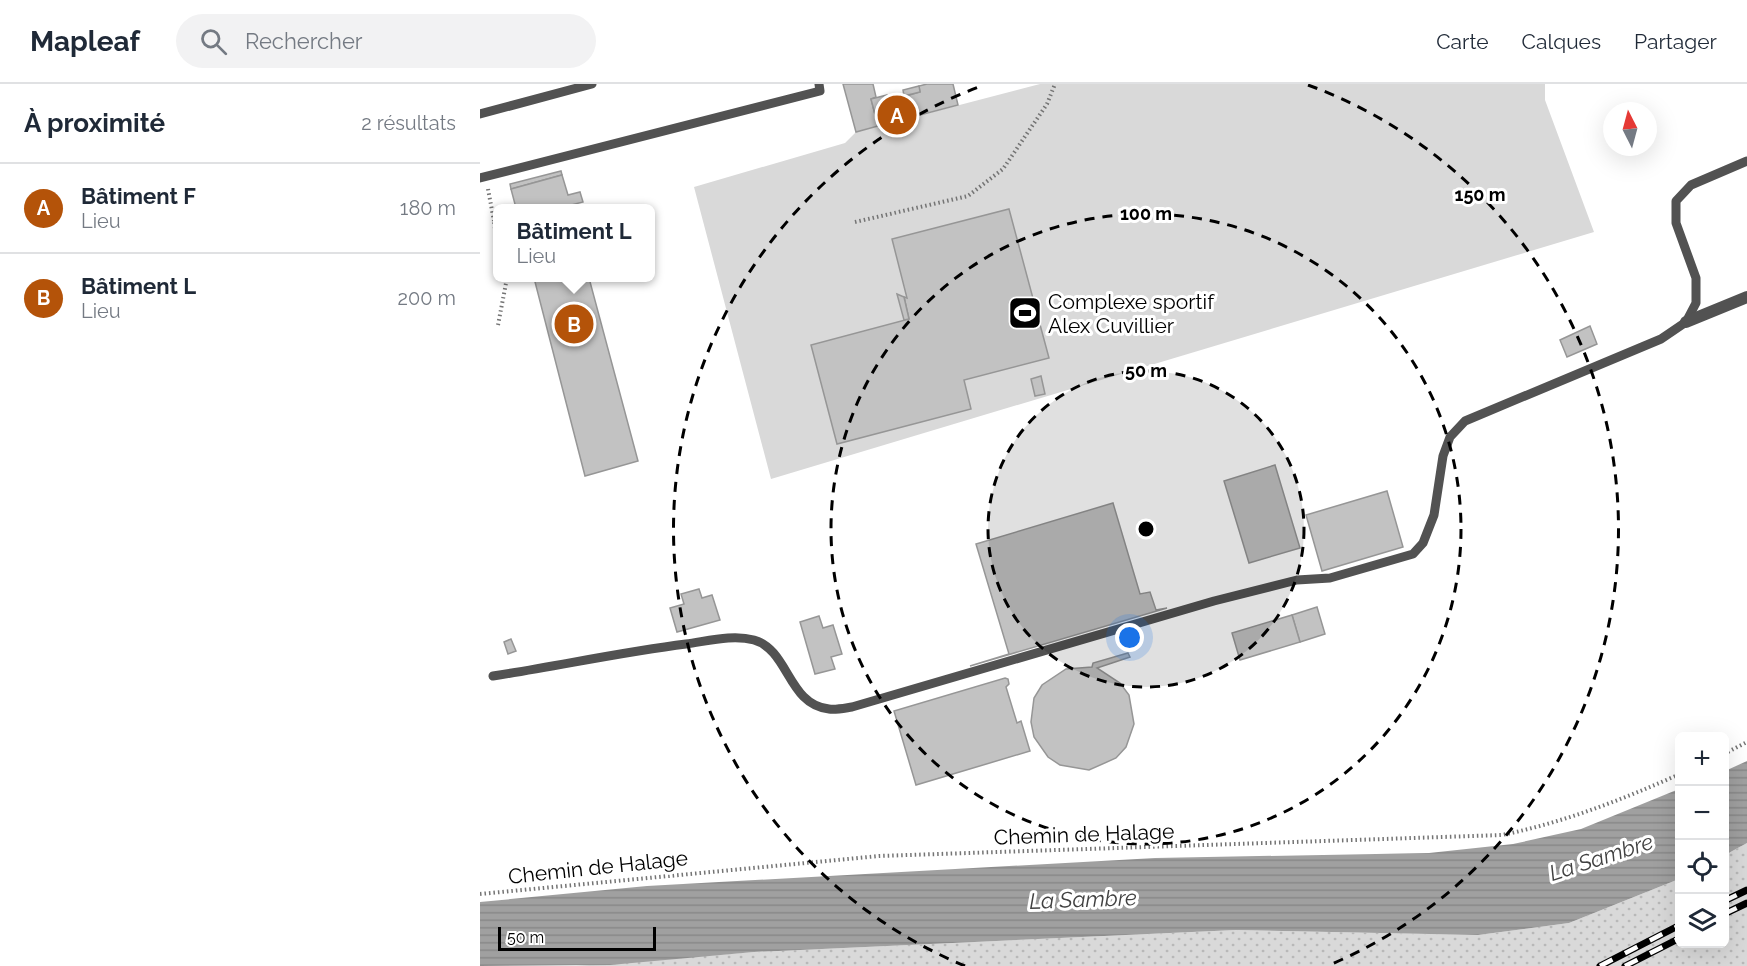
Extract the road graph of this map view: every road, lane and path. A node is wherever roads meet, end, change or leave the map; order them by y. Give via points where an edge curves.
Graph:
1 (592, 84) edge
2 (819, 84) edge
3 (1055, 84) edge
4 (480, 114) edge
5 (1747, 162) edge
6 (480, 178) edge
7 (855, 222) dead end
8 (506, 282) edge
9 (1747, 297) edge
10 (1686, 322) junction
11 (498, 325) dead end
12 (493, 676) dead end
13 (1747, 742) edge
14 (1729, 752) edge
15 (1675, 776) edge
16 (480, 894) edge

1 - 4 lane
2 - 6 lane via 820,91
3 - 7 path via 1047,104 1003,169 968,196
5 - 10 lane via 1691,185 1676,201 1676,223 1696,278 1696,303
8 - 11 path
9 - 10 street
10 - 12 lane via 1661,339 1465,421 1450,437 1443,456 1434,515 1424,543 1413,554 1395,561 1214,601 852,707 829,710 799,694 768,649 757,641 742,638 663,645
13 - 14 path
15 - 16 path, Chemin de Halage via 1596,810 1502,835 879,856

